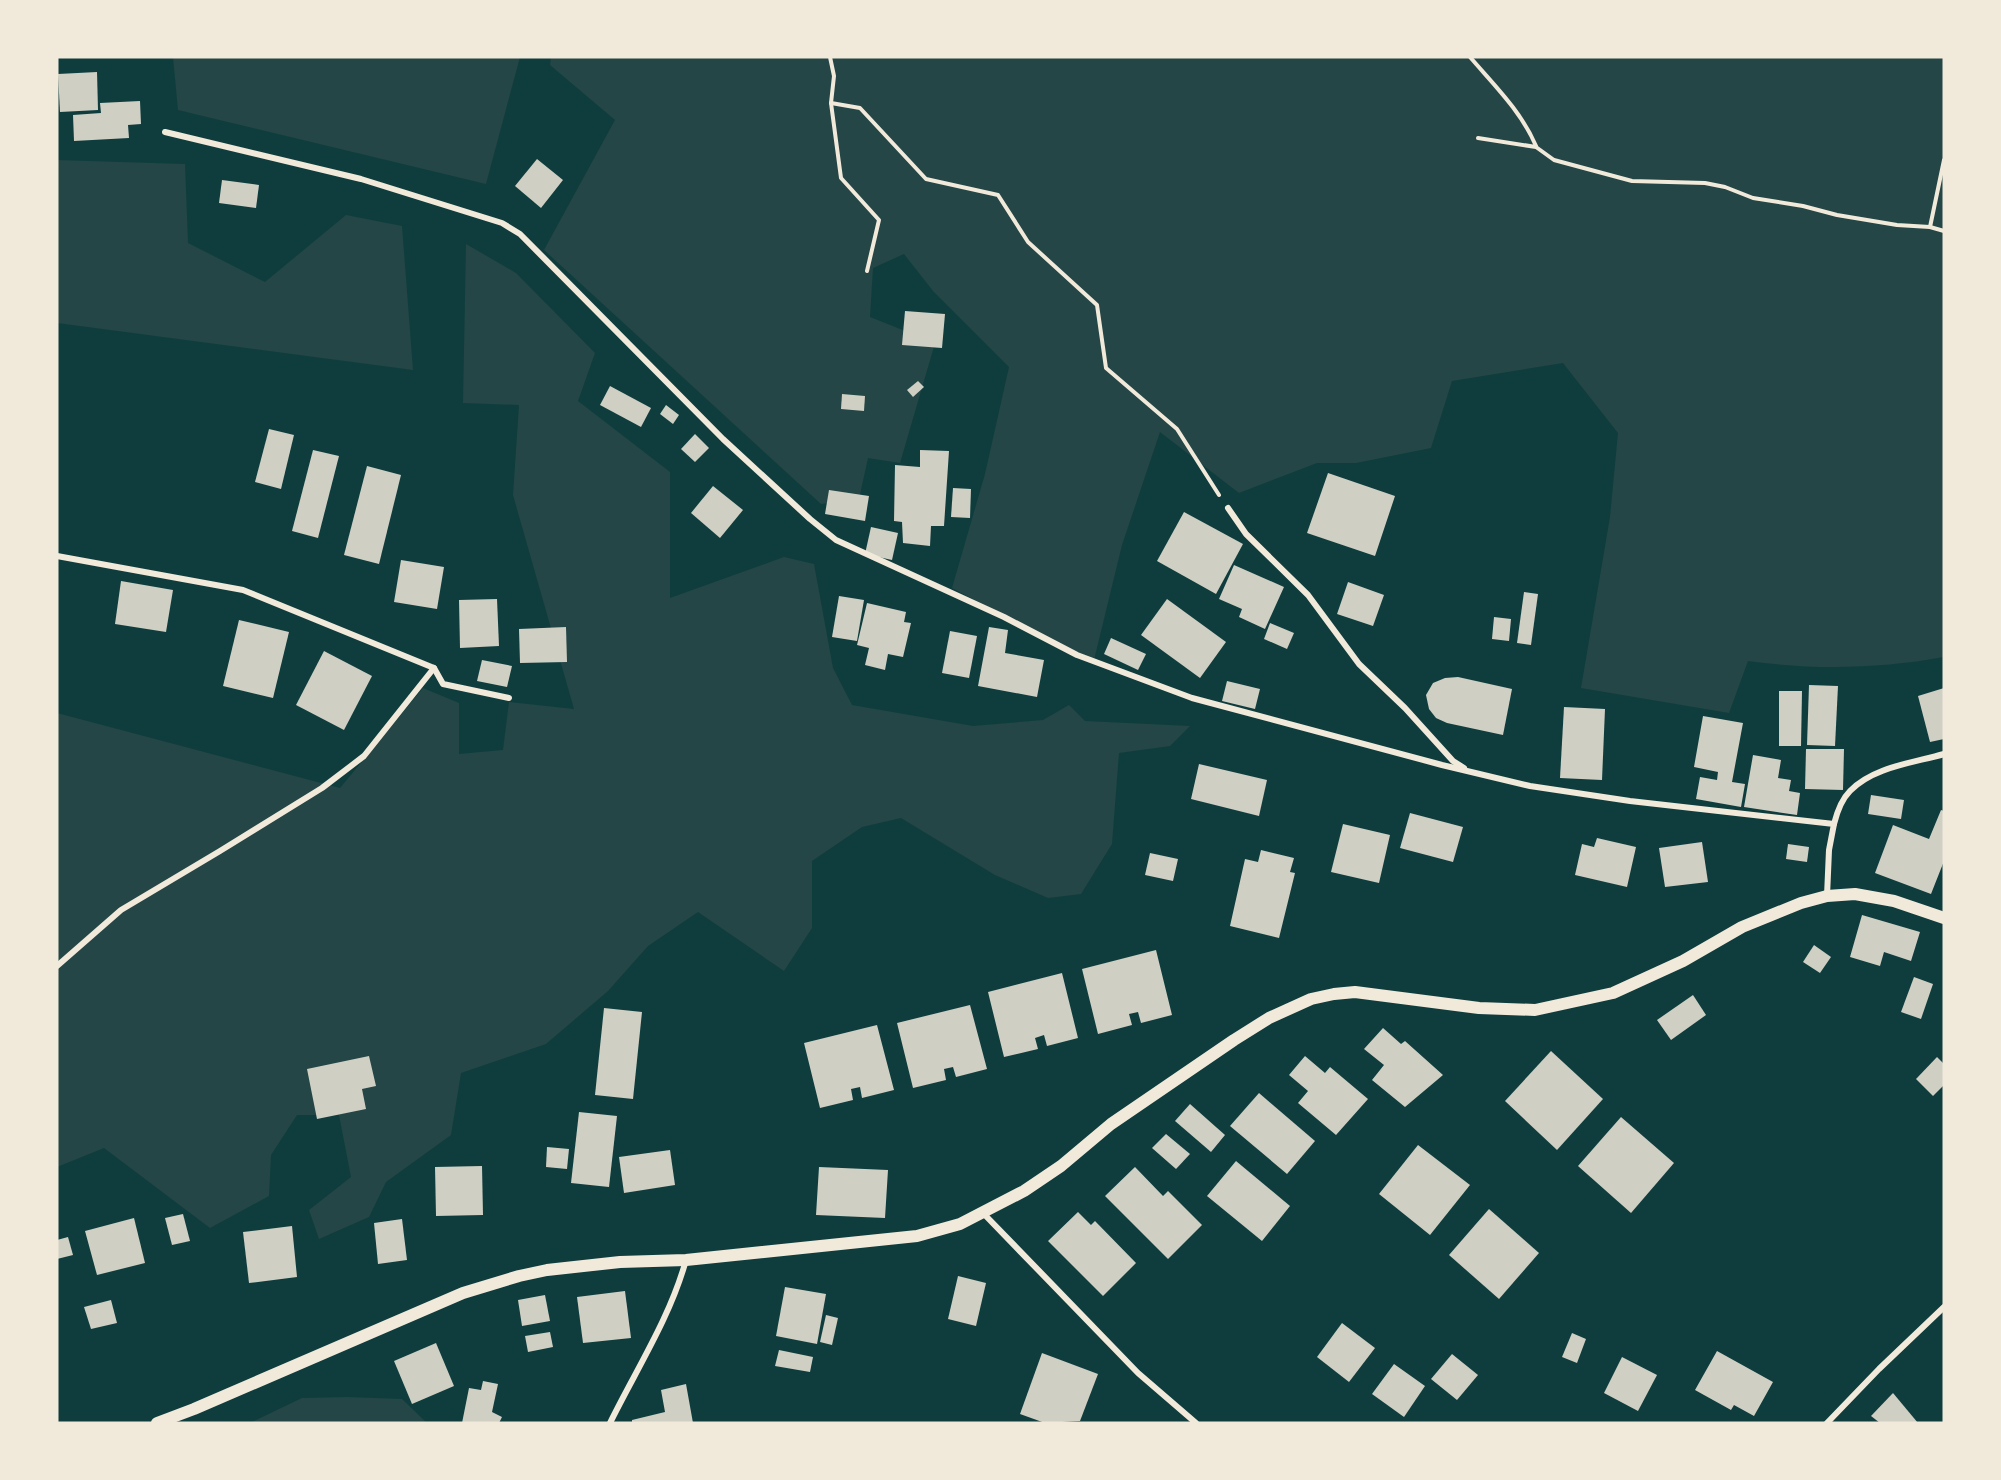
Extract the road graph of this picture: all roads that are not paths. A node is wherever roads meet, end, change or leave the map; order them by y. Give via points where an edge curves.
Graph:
1 (165, 132) dead end
2 (1228, 508) road end
3 (57, 556) edge
4 (434, 668) junction
5 (509, 698) dead end
6 (1944, 754) edge
7 (1470, 771) junction
8 (1834, 824) junction
9 (1827, 896) junction
10 (1944, 918) edge
11 (57, 966) edge
12 (983, 1213) junction
13 (686, 1260) junction
14 (1944, 1307) edge
15 (157, 1423) edge
16 (610, 1423) edge
17 (1196, 1423) edge
18 (1827, 1423) edge

1 - 7 street via 361,179 502,223 520,234 723,439 810,519 836,540 876,560 1004,617 1077,655 1166,689
2 - 7 street via 1246,534 1308,595 1359,664 1453,761
3 - 4 street via 243,590
4 - 5 street via 443,684
4 - 11 street via 364,756 322,788 121,910
6 - 8 street via 1864,780 1840,804
7 - 8 street via 1530,786 1630,801
8 - 9 street
9 - 10 main road via 1855,894 1894,901
9 - 12 main road via 1742,927 1683,961 1613,993 1546,1008 1479,1008 1355,992 1311,999 1234,1040 1110,1124 1061,1166
12 - 13 main road via 951,1228 917,1236
12 - 17 street via 1138,1373
13 - 15 main road via 547,1270 474,1289
13 - 16 street via 669,1306
14 - 18 street

